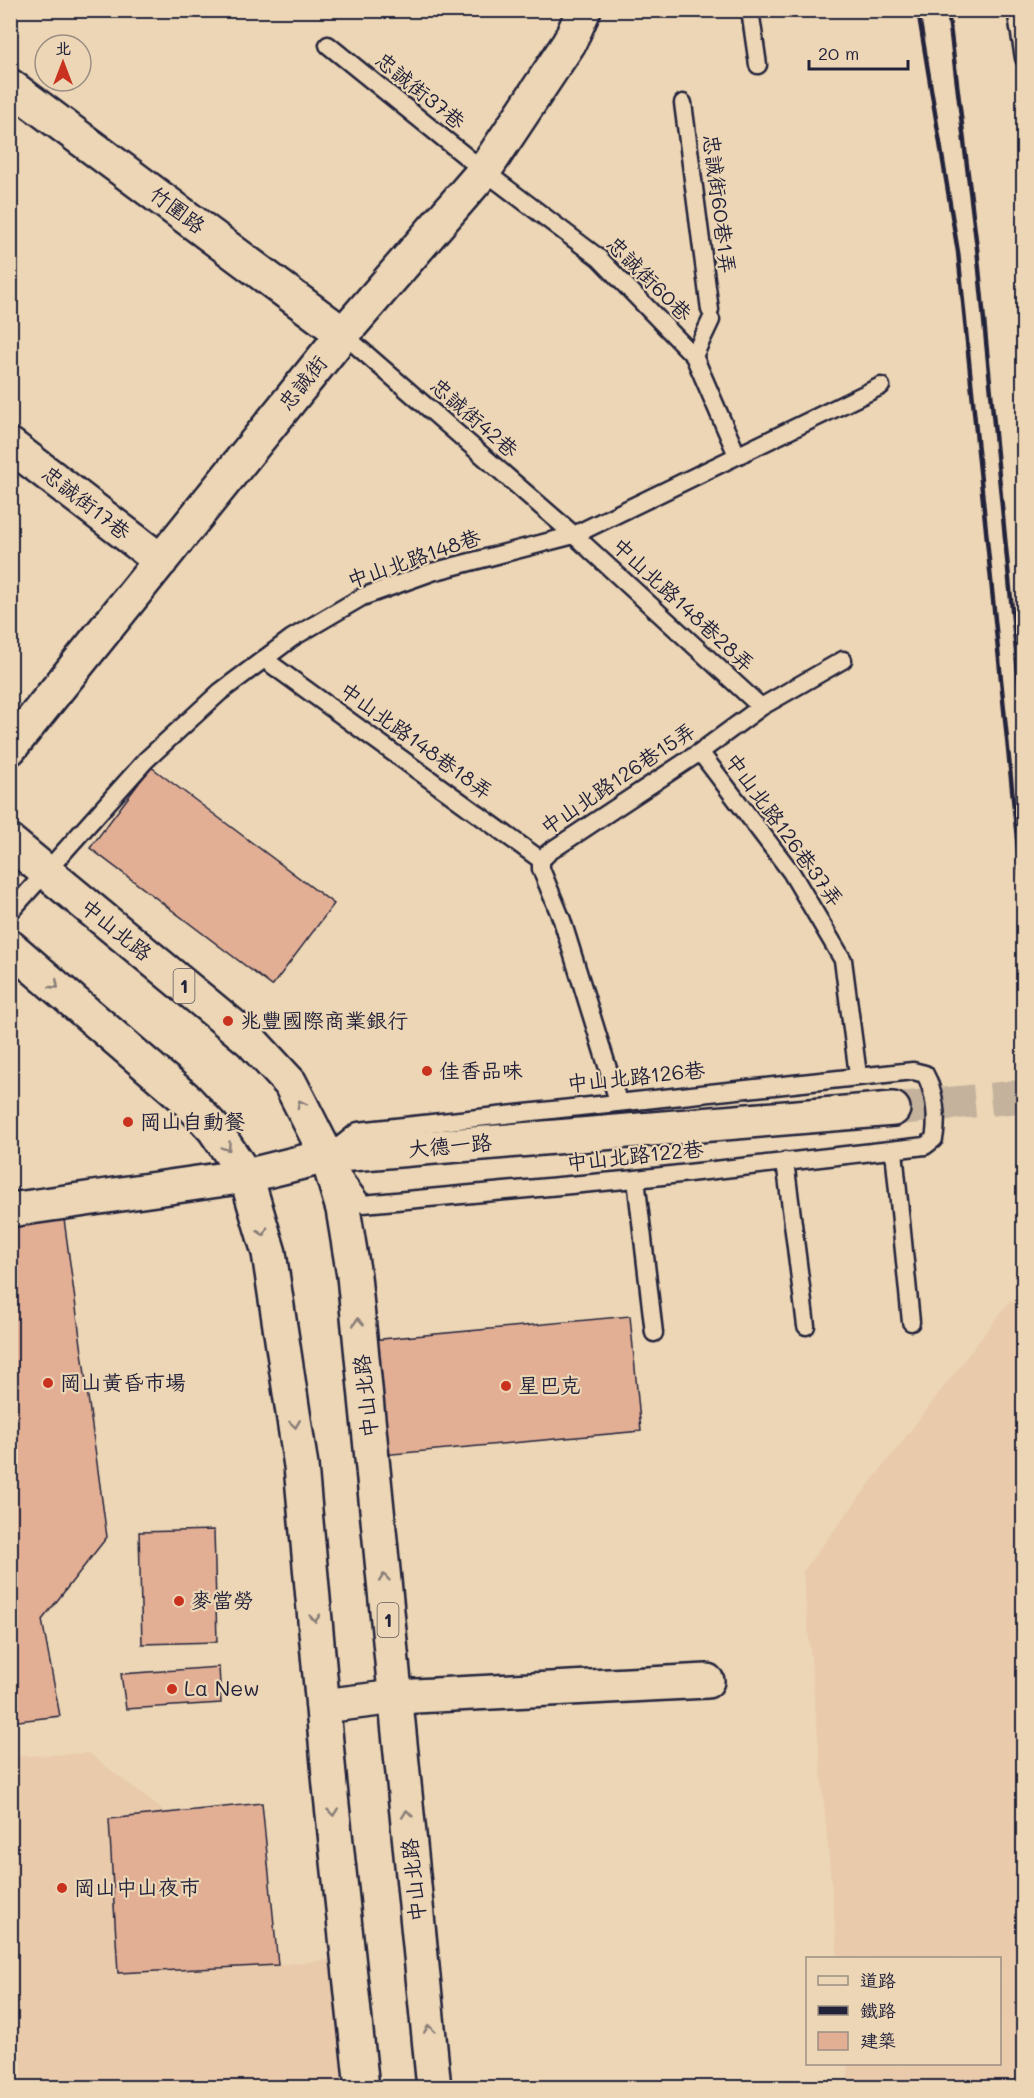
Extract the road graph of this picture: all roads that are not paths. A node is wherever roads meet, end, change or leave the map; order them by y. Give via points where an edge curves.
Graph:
1 (584, 10) edge
2 (750, 10) edge
3 (1016, 10) edge
4 (328, 45) dead end
5 (1023, 48) edge
6 (758, 65) dead end
7 (10, 86) edge
8 (683, 104) dead end
9 (483, 171) junction
10 (343, 334) junction
11 (694, 356) junction
12 (881, 386) dead end
13 (10, 445) edge
14 (737, 455) junction
15 (574, 535) junction
16 (161, 561) junction
17 (264, 659) junction
18 (843, 660) dead end
19 (761, 707) junction
20 (10, 748) edge
21 (700, 753) junction
22 (10, 842) edge
23 (541, 860) junction
24 (45, 872) junction
25 (10, 912) edge
26 (10, 947) edge
27 (858, 1075) junction
28 (618, 1101) junction
29 (933, 1105) joint
30 (893, 1109) tunnel mouth
31 (894, 1150) junction
32 (327, 1156) junction
33 (785, 1161) junction
34 (246, 1176) junction
35 (636, 1179) junction
36 (10, 1210) edge
37 (911, 1322) dead end
38 (806, 1326) dead end
39 (654, 1333) dead end
40 (707, 1681) dead end
41 (396, 1697) junction
42 (323, 1706) junction
43 (362, 2088) edge
44 (434, 2088) edge

1 - 9 street, 忠誠街 via 569,43
2 - 6 lane
3 - 5 lane
4 - 9 lane, 忠誠街37巷
7 - 10 street, 竹圍路
8 - 11 lane, 忠誠街60巷1弄 via 710,315
9 - 10 street, 忠誠街
9 - 11 lane, 忠誠街60巷 via 599,258
10 - 15 lane, 忠誠街42巷
10 - 16 street, 忠誠街
11 - 14 lane, 忠誠街60巷
12 - 14 lane, 中山北路148巷
13 - 16 street, 忠誠街17巷
14 - 15 lane, 中山北路148巷
15 - 17 lane, 中山北路148巷 via 432,572 362,597
15 - 19 lane, 中山北路148巷28弄
16 - 20 street, 忠誠街
17 - 23 lane, 中山北路148巷18弄
17 - 24 lane, 中山北路148巷 via 220,692 146,760
18 - 19 lane, 中山北路126巷15弄
19 - 21 lane, 中山北路126巷15弄
21 - 23 lane, 中山北路126巷15弄
21 - 27 lane, 中山北路126巷37弄 via 791,872 843,960
22 - 24 street, 中山北路 / 1
23 - 28 lane, 中山北路126巷15弄
24 - 25 lane, 中山北路148巷
32 -> 24 street, 中山北路 / 1 via 290,1083 251,1041
26 -> 34 street via 185,1098 214,1129
27 - 28 lane, 中山北路126巷
27 - 29 lane, 中山北路126巷 via 913,1071 925,1074 931,1085
28 - 32 lane, 中山北路126巷 via 358,1131
29 - 31 lane, 中山北路122巷 via 934,1139 925,1146
30 - 32 street, 大德一路
31 - 33 lane, 中山北路122巷
31 - 37 lane
32 - 34 street, 大德一路
32 - 35 lane, 中山北路122巷 via 363,1204
41 -> 32 street, 中山北路 / 1 via 354,1276 343,1209
33 - 35 lane, 中山北路122巷
33 - 38 lane
34 - 36 street, 大德一路
34 -> 42 street via 269,1253 280,1312 301,1466
35 - 39 lane
40 - 41 street
41 - 42 street
44 -> 41 street, 中山北路 / 1
42 -> 43 street

